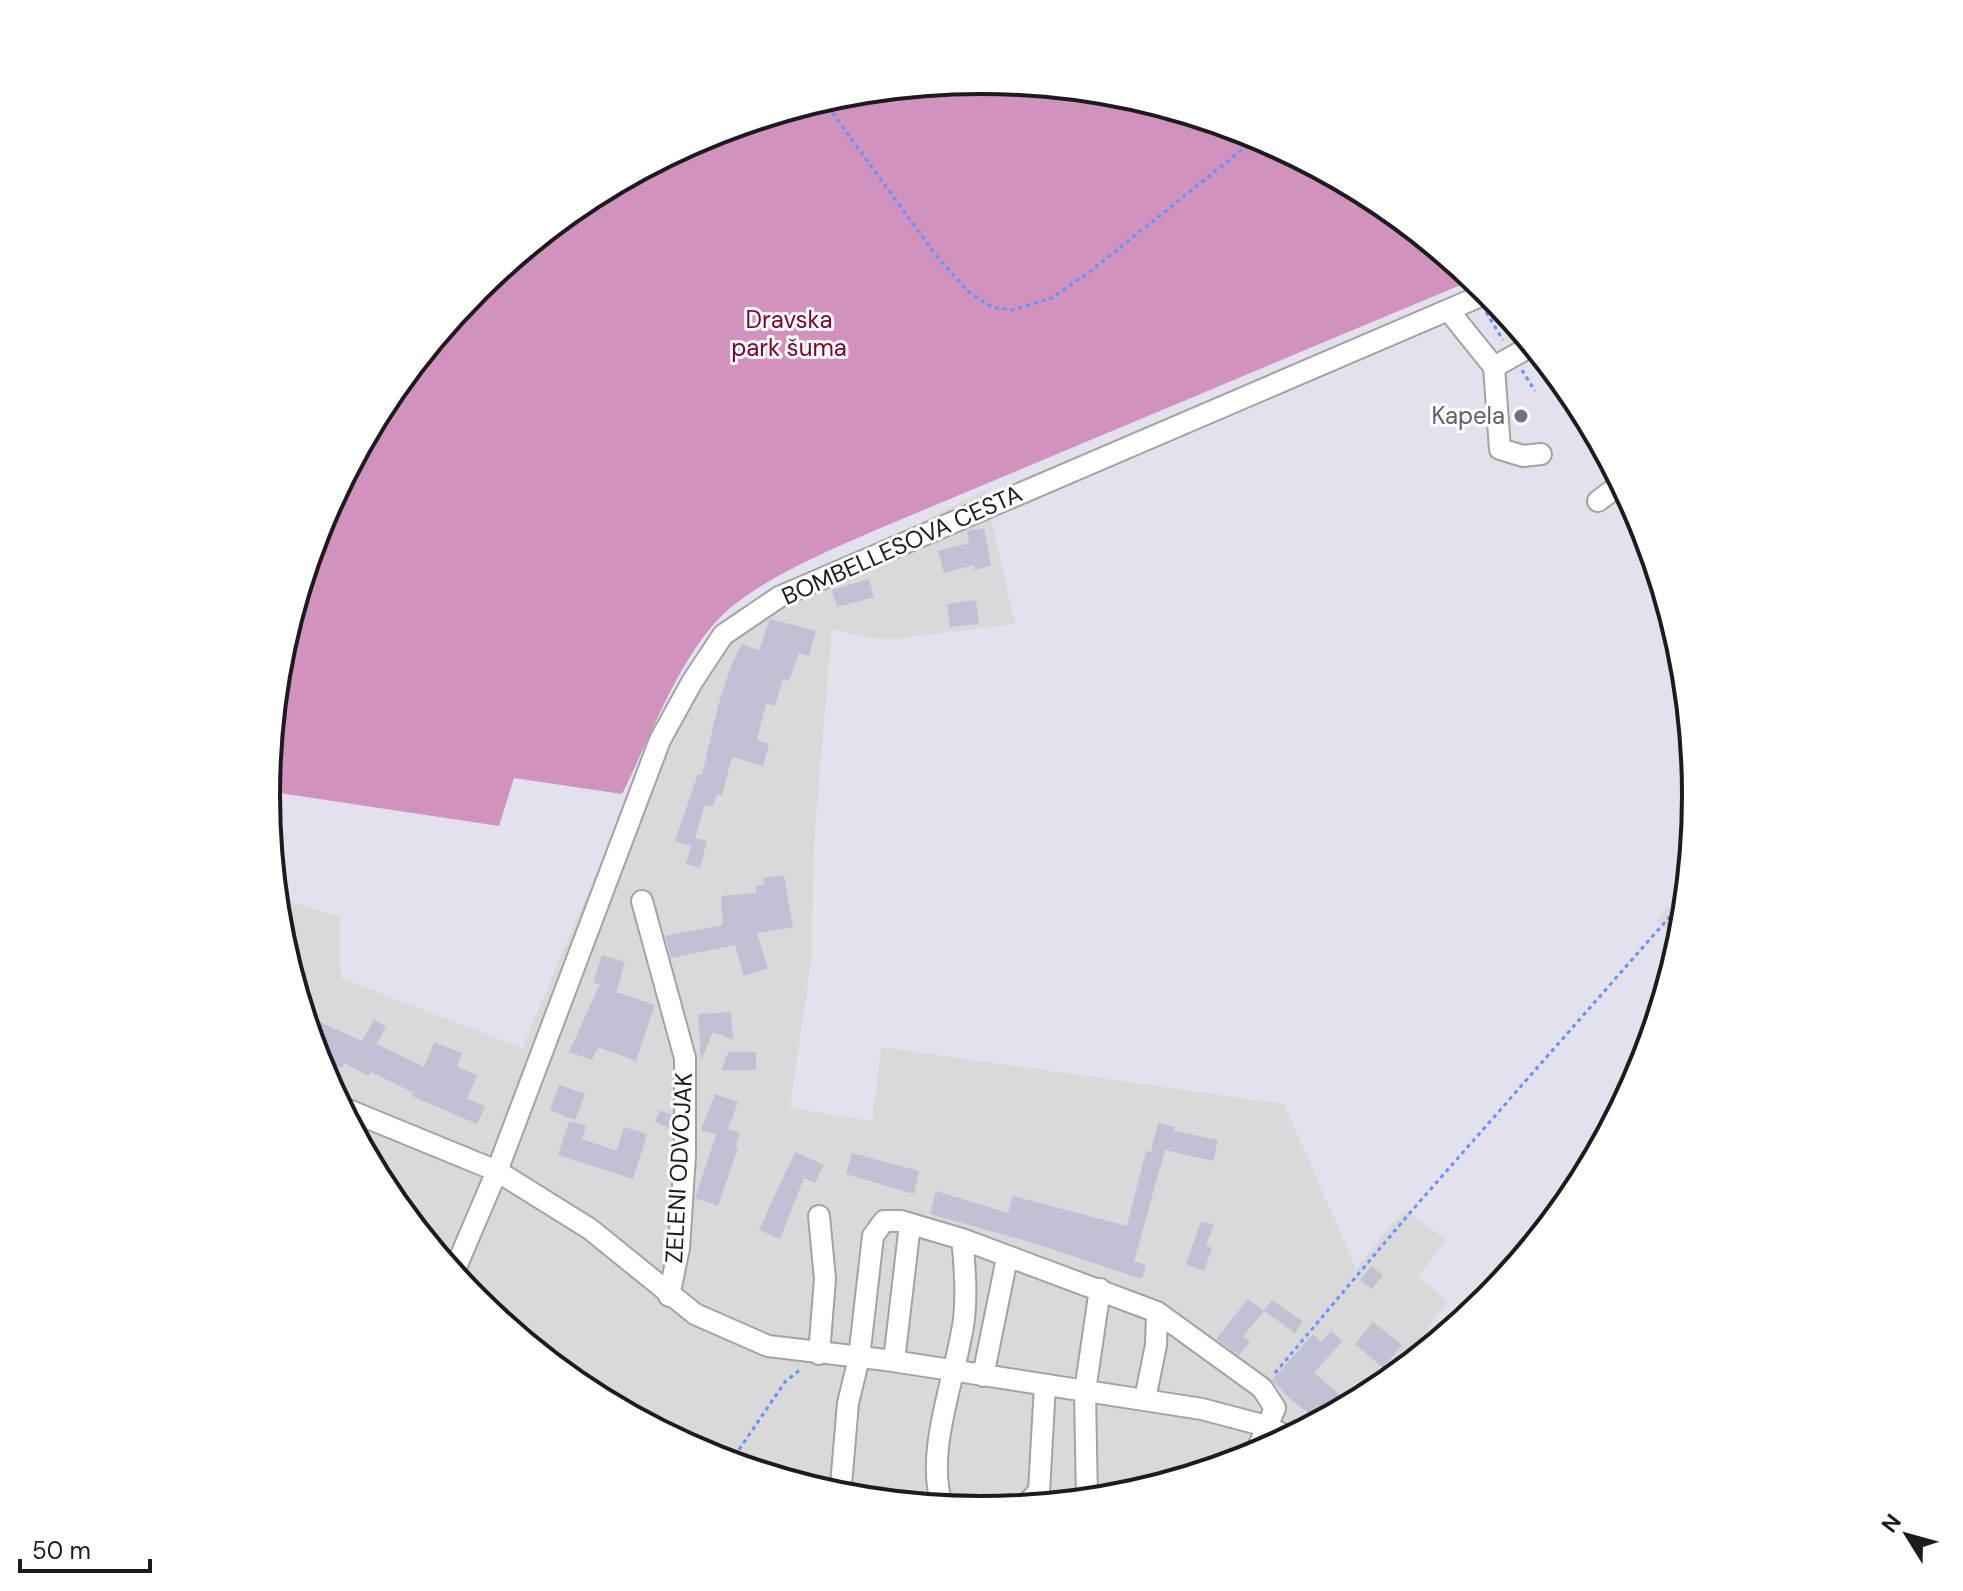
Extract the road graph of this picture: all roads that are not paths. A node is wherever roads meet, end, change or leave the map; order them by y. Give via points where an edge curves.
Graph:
1 (1477, 298) edge
2 (1449, 311) junction
3 (1523, 350) edge
4 (1494, 367) junction
5 (1541, 454) dead end
6 (1613, 490) edge
7 (1598, 501) dead end
8 (642, 901) dead end
9 (356, 1113) edge
10 (497, 1171) junction
11 (819, 1216) dead end
12 (910, 1224) junction
13 (962, 1239) junction
14 (1007, 1258) junction
15 (458, 1262) edge
16 (1100, 1289) junction
17 (669, 1296) junction
18 (1157, 1312) junction
19 (819, 1354) junction
20 (859, 1358) junction
21 (894, 1361) junction
22 (954, 1371) junction
23 (983, 1376) junction
24 (1045, 1385) junction
25 (1085, 1391) junction
26 (1145, 1399) junction
27 (1266, 1426) junction
28 (1277, 1432) edge
29 (1261, 1439) edge
30 (841, 1483) edge
31 (1087, 1489) edge
32 (1036, 1494) edge
33 (941, 1495) edge

1 - 2 street, BOMBELLESOVA CESTA
2 - 4 street
2 - 10 street, BOMBELLESOVA CESTA via 792,591 723,635 660,740
3 - 4 street
4 - 5 street via 1500,449 1523,456
6 - 7 street
8 - 17 street, ZELENI ODVOJAK via 685,1058 679,1248
9 - 10 street
10 - 15 street, BOMBELLESOVA CESTA
10 - 17 street via 590,1229
11 - 19 street via 825,1279
12 - 13 street
12 - 20 street via 884,1221 873,1236
12 - 21 street
13 - 14 street
13 - 22 street via 964,1319
14 - 16 street
14 - 23 street
16 - 18 street
16 - 25 street
17 - 19 street via 695,1314 768,1346
18 - 26 street
18 - 27 street via 1262,1388 1275,1408
19 - 20 street
20 - 21 street
20 - 30 street via 848,1403
21 - 22 street
22 - 23 street
22 - 33 street via 937,1460
23 - 24 street
24 - 25 street
24 - 32 street
25 - 26 street
25 - 31 street
26 - 27 street
27 - 28 street
27 - 29 street

